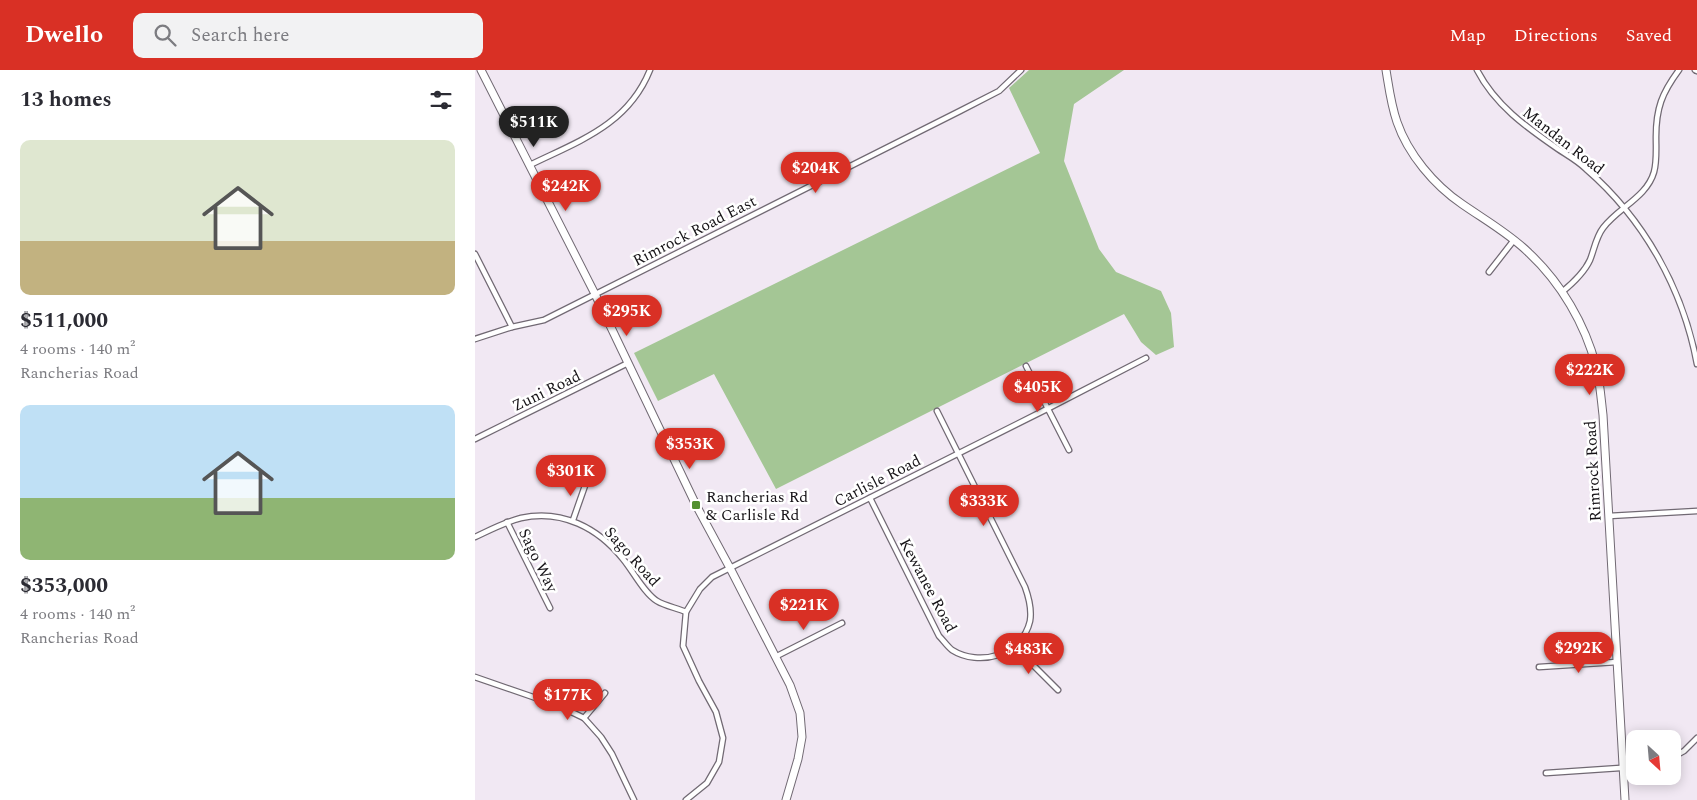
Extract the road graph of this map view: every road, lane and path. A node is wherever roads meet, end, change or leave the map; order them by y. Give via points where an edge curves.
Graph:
1 (481, 70) edge
2 (650, 70) edge
3 (1021, 70) edge
4 (1386, 70) edge
5 (1477, 70) edge
6 (1679, 70) edge
7 (530, 166) junction
8 (1624, 208) junction
9 (1514, 240) junction
10 (475, 254) edge
11 (1489, 272) dead end
12 (1562, 292) junction
13 (595, 294) junction
14 (512, 327) junction
15 (475, 339) edge
16 (1146, 358) dead end
17 (628, 363) junction
18 (1697, 364) edge
19 (1026, 366) dead end
20 (1047, 409) junction
21 (937, 411) dead end
22 (475, 439) edge
23 (1069, 450) dead end
24 (958, 453) junction
25 (587, 480) dead end
26 (870, 498) junction
27 (1697, 511) edge
28 (1609, 516) junction
29 (573, 520) junction
30 (507, 522) junction
31 (475, 537) edge
32 (730, 568) junction
33 (549, 608) dead end
34 (686, 612) junction
35 (842, 623) dead end
36 (1015, 646) junction
37 (775, 657) junction
38 (1617, 662) junction
39 (1539, 667) dead end
40 (475, 677) edge
41 (1058, 690) dead end
42 (605, 693) dead end
43 (584, 718) junction
44 (1697, 738) edge
45 (1681, 753) edge
46 (1623, 768) junction
47 (1626, 768) edge
48 (1546, 773) dead end
49 (634, 800) edge
50 (686, 800) edge
51 (786, 800) edge
52 (1625, 800) edge

1 - 7 street
2 - 7 street via 636,97 615,120
3 - 13 street, Rimrock Road East via 999,91
4 - 9 street, Rimrock Road via 1397,124 1430,176 1460,203
5 - 8 street, Mandan Road via 1493,95 1511,114 1585,168
6 - 8 street via 1667,85 1661,101 1656,122 1654,172 1648,184
7 - 13 street
8 - 12 street via 1602,229 1589,262
8 - 18 street, Mandan Road via 1645,235 1677,294
9 - 11 street
9 - 12 street, Rimrock Road
10 - 14 street
12 - 28 street, Rimrock Road via 1588,340 1599,379
13 - 14 street, Rimrock Road East via 544,320
13 - 17 street
14 - 15 street, Rimrock Road East
16 - 20 street, Carlisle Road
17 - 22 street, Zuni Road
17 - 32 street
19 - 20 street
20 - 23 street
20 - 24 street, Carlisle Road
21 - 24 street
24 - 26 street, Carlisle Road
24 - 36 street via 1031,604 1030,622
25 - 29 street
26 - 32 street, Carlisle Road
26 - 36 street, Kewanee Road via 939,636 951,649 969,658 991,658
27 - 28 street
28 - 38 street, Rimrock Road
29 - 30 street, Sago Road via 545,516
29 - 34 street, Sago Road via 599,534 656,600
30 - 31 street, Sago Road
30 - 33 street, Sago Way
32 - 34 street, Carlisle Road via 712,577 700,589
32 - 37 street
34 - 50 street, Carlisle Road via 683,646 716,712 723,738 719,762 707,784
35 - 37 street
36 - 41 street
37 - 51 street via 795,699 802,737
38 - 39 street
38 - 46 street, Rimrock Road
40 - 43 street
42 - 43 street
43 - 49 street via 601,737
44 - 45 street
46 - 47 street
46 - 48 street
46 - 52 street, Rimrock Road

